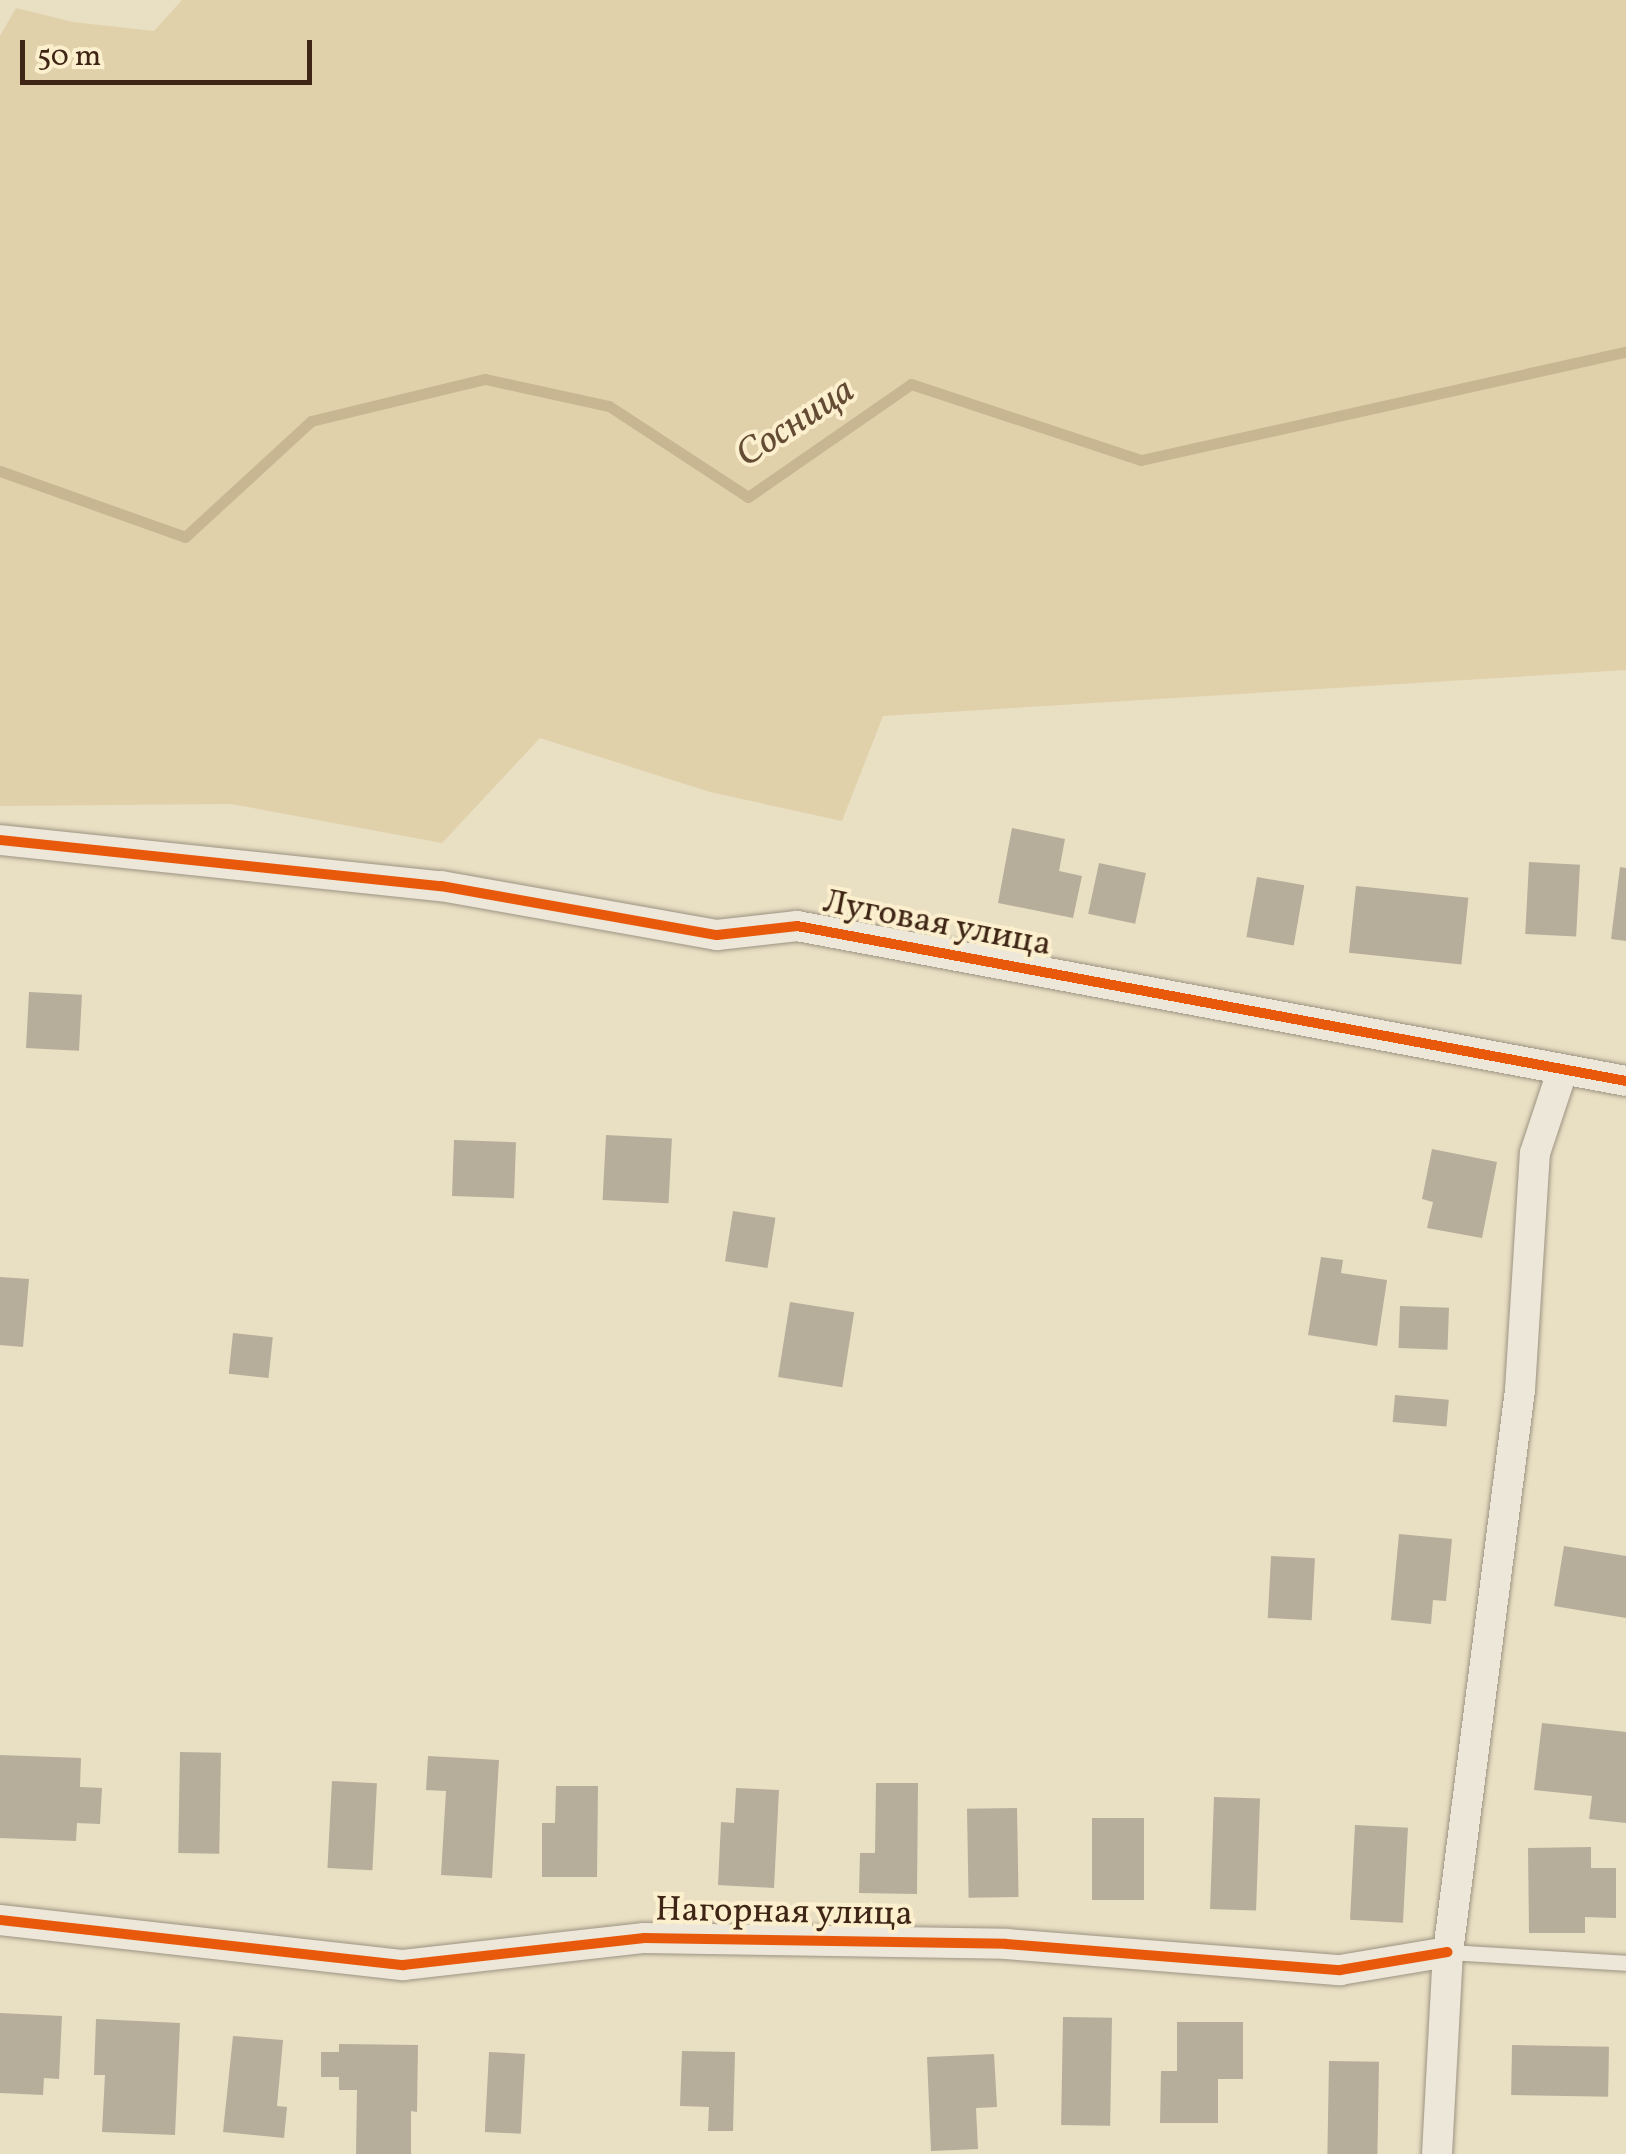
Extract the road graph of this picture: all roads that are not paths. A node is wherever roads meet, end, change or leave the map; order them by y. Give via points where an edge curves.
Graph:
1 (0, 840) edge
2 (1562, 1072) junction
3 (1626, 1080) edge
4 (0, 1920) edge
5 (1448, 1952) junction
6 (1626, 1963) edge
7 (1437, 2154) edge

1 - 2 street, Луговая улица via 441,886 717,935 797,926
2 - 3 street, Луговая улица
2 - 5 street via 1536,1153 1520,1390
4 - 5 street, Нагорная улица via 402,1965 644,1938 1006,1944 1340,1970
5 - 6 lane
5 - 7 street

